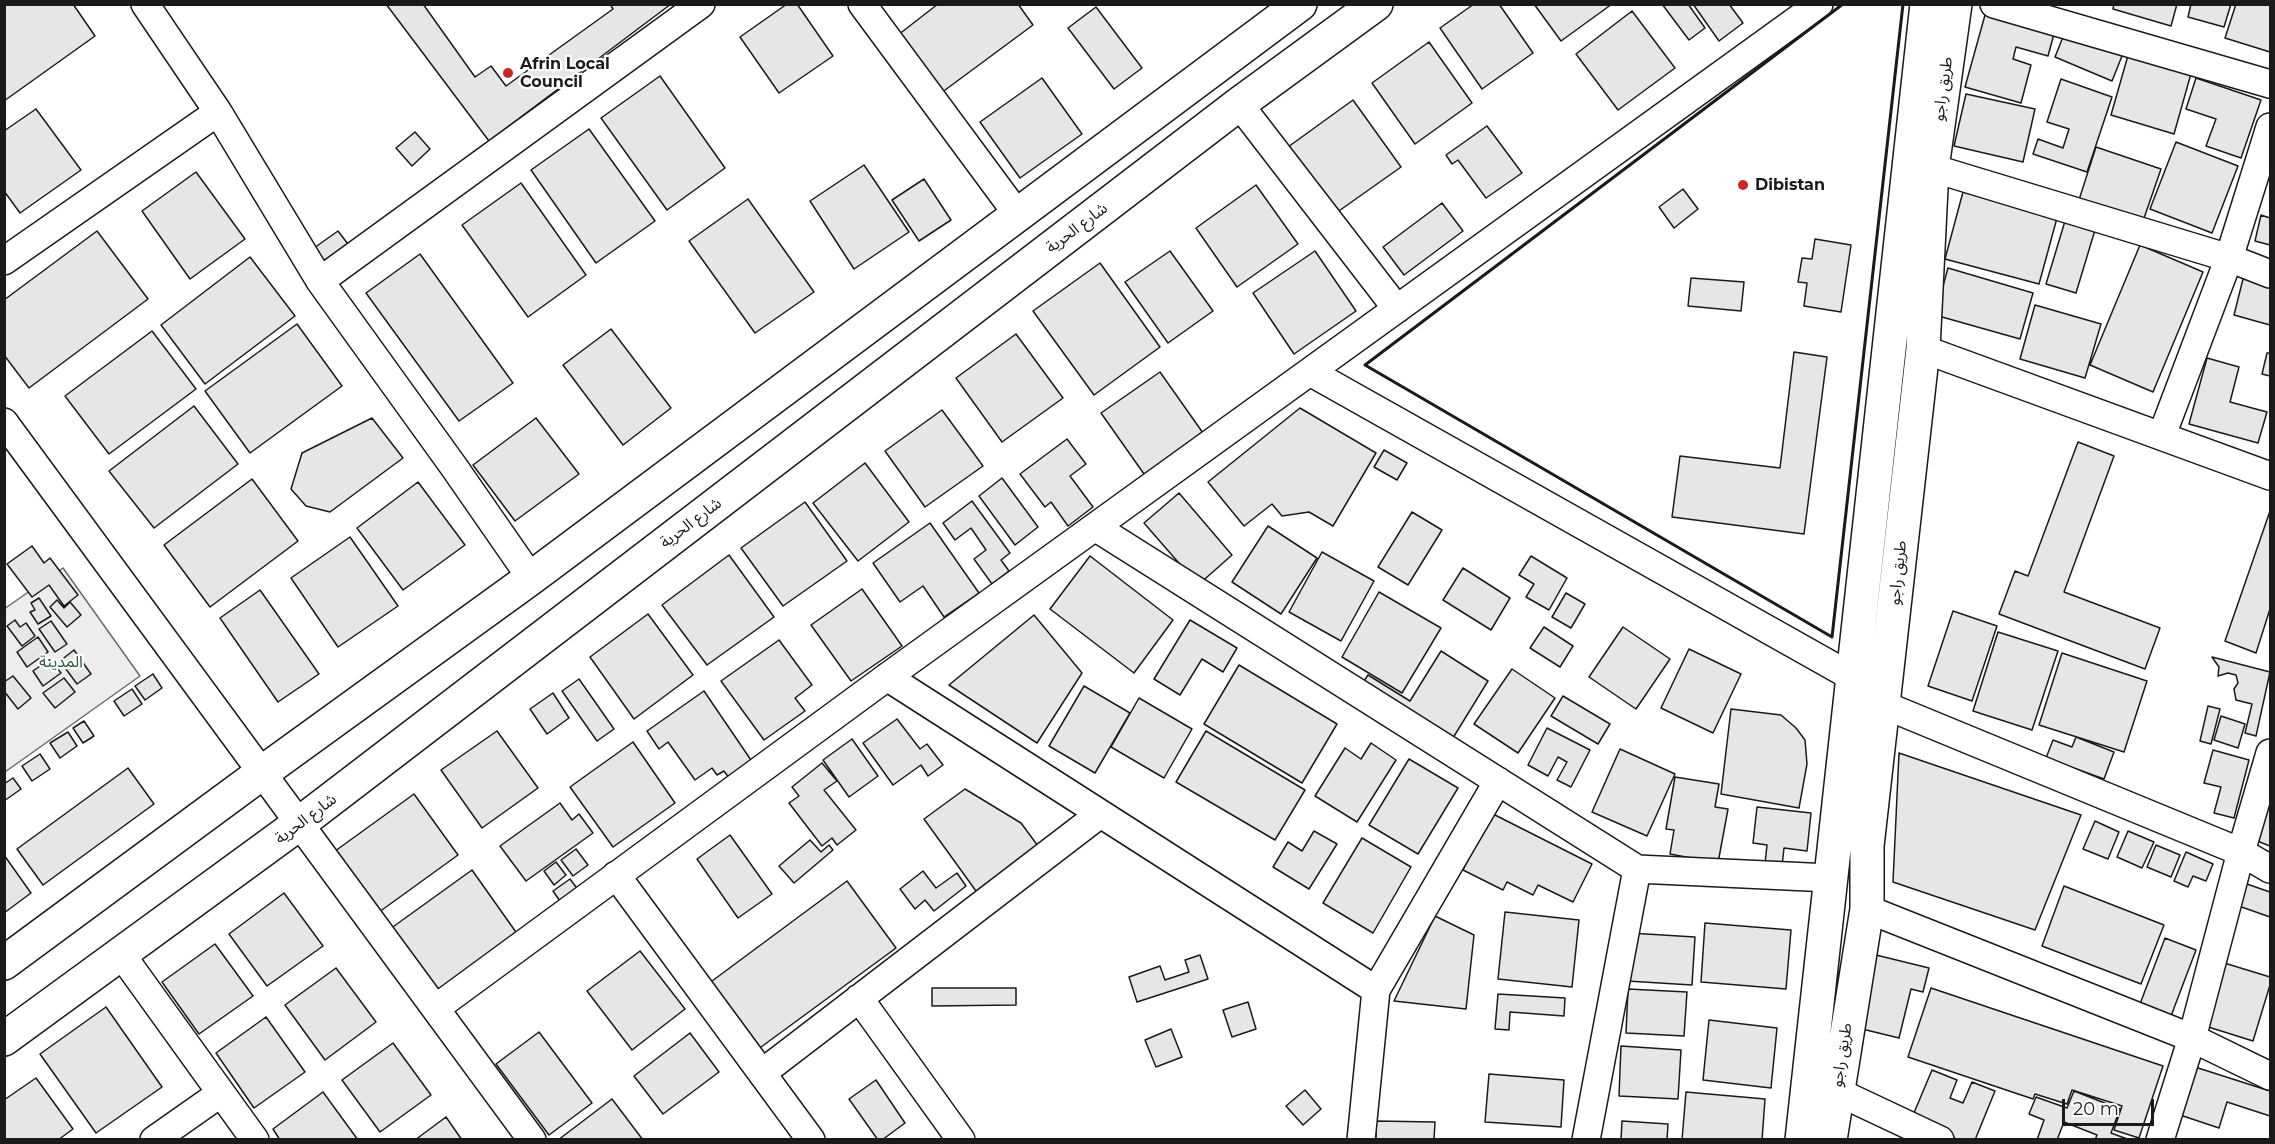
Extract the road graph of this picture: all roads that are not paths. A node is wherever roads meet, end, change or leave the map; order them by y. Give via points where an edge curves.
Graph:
1 (145, 4) edge
2 (701, 4) edge
3 (862, 4) edge
4 (1376, 4) edge
5 (1819, 4) edge
6 (1927, 4) edge
7 (1955, 4) edge
8 (1994, 4) edge
9 (1287, 8) edge
10 (2271, 84) edge
11 (1239, 104) junction
12 (218, 112) junction
13 (2271, 127) edge
14 (1122, 138) junction
15 (1932, 168) junction
16 (1148, 173) junction
17 (1018, 215) junction
18 (2229, 258) junction
19 (4, 261) edge
20 (2271, 274) edge
21 (320, 281) junction
22 (1397, 309) junction
23 (1923, 349) junction
24 (1310, 372) junction
25 (4, 422) edge
26 (2162, 435) junction
27 (2271, 476) edge
28 (1095, 527) junction
29 (531, 578) junction
30 (887, 677) junction
31 (1854, 678) junction
32 (1884, 705) junction
33 (2271, 753) edge
34 (263, 772) junction
35 (1498, 781) junction
36 (1100, 813) junction
37 (300, 823) junction
38 (2241, 852) junction
39 (1637, 869) junction
40 (2271, 869) edge
41 (616, 875) junction
42 (1830, 878) junction
43 (1867, 909) junction
44 (122, 954) junction
45 (4, 963) edge
46 (1376, 990) junction
47 (859, 998) junction
48 (436, 1008) junction
49 (2192, 1038) junction
50 (4, 1039) edge
51 (762, 1073) junction
52 (2271, 1076) edge
53 (1836, 1091) junction
54 (221, 1093) junction
55 (154, 1140) edge
56 (255, 1140) edge
57 (532, 1140) edge
58 (812, 1140) edge
59 (961, 1140) edge
60 (1361, 1140) edge
61 (1586, 1140) edge
62 (1802, 1140) edge
63 (1830, 1140) edge
64 (1940, 1140) edge
65 (2160, 1140) edge

1 - 12 street
2 - 21 street
3 - 17 street
4 - 11 main road, شارع الحرية
5 - 22 street
6 - 31 main road, طريق راجو
7 - 15 main road, طريق راجو
8 - 10 street
9 - 14 main road
11 - 16 main road, شارع الحرية
11 - 22 street
12 - 19 street
12 - 21 street
13 - 18 street
14 - 16 main road
14 - 17 main road
15 - 18 street
15 - 23 main road, طريق راجو
16 - 37 main road, شارع الحرية
17 - 29 main road
18 - 20 street
18 - 26 street
21 - 29 street
22 - 24 street
23 - 26 street
23 - 32 main road, طريق راجو
24 - 28 street
24 - 31 street
25 - 34 street
26 - 27 street
28 - 30 street
28 - 35 street
29 - 34 main road
30 - 36 street
30 - 41 street
31 - 42 main road, طريق راجو
32 - 38 street
32 - 43 main road, طريق راجو via 1867,846
33 - 38 street
34 - 37 street
34 - 45 main road
35 - 39 street
35 - 46 street
36 - 46 street
36 - 47 street
37 - 44 main road, شارع الحرية
37 - 48 street
38 - 40 street
38 - 49 street
39 - 42 street
39 - 61 street
41 - 48 street
41 - 51 street
42 - 62 main road, طريق راجو
43 - 49 street
43 - 53 main road, طريق راجو
44 - 50 main road, شارع الحرية
44 - 54 street
46 - 60 street
47 - 51 street
47 - 59 street
48 - 57 street
49 - 52 street
49 - 65 street
51 - 58 street
53 - 63 main road, طريق راجو
53 - 64 street
54 - 55 street
54 - 56 street

